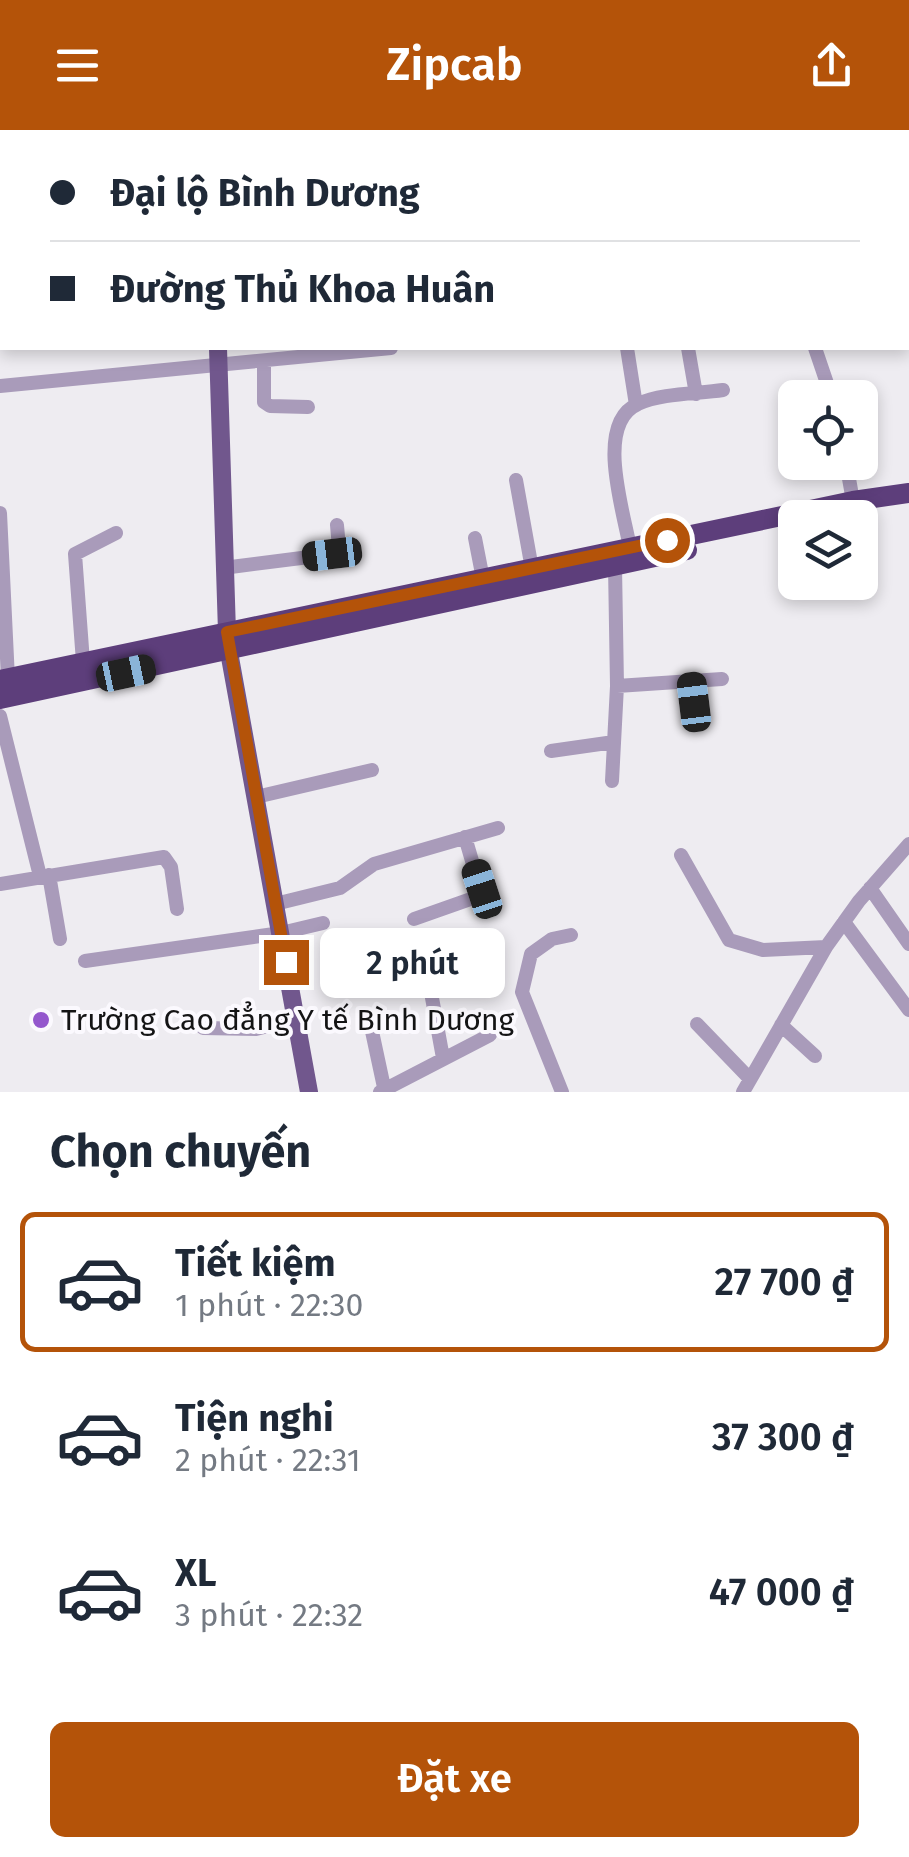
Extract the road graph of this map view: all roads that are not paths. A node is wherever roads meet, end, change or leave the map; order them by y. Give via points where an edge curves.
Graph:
1 (218, 350) edge
2 (372, 350) edge
3 (627, 350) edge
4 (688, 350) edge
5 (816, 350) edge
6 (264, 362) junction
7 (218, 367) junction
8 (826, 380) edge
9 (0, 386) edge
10 (722, 390) dead end
11 (696, 394) junction
12 (636, 405) junction
13 (308, 408) dead end
14 (516, 480) dead end
15 (909, 492) edge
16 (859, 500) edge
17 (909, 505) edge
18 (878, 511) edge
19 (0, 513) edge
20 (778, 517) edge
21 (337, 524) dead end
22 (778, 530) edge
23 (116, 533) dead end
24 (474, 538) dead end
25 (630, 548) junction
26 (615, 566) junction
27 (223, 568) junction
28 (532, 569) junction
29 (483, 579) junction
30 (228, 642) junction
31 (83, 662) junction
32 (4, 679) edge
33 (722, 679) dead end
34 (691, 681) junction
35 (617, 686) junction
36 (0, 699) edge
37 (0, 716) edge
38 (696, 724) dead end
39 (614, 742) junction
40 (551, 751) dead end
41 (372, 770) dead end
42 (612, 780) dead end
43 (256, 798) junction
44 (498, 828) dead end
45 (465, 838) junction
46 (909, 844) edge
47 (680, 854) dead end
48 (44, 876) junction
49 (0, 884) edge
50 (870, 888) junction
51 (275, 904) junction
52 (177, 908) dead end
53 (414, 919) dead end
54 (844, 922) junction
55 (322, 923) dead end
56 (282, 933) junction
57 (571, 935) dead end
58 (60, 939) dead end
59 (909, 944) edge
60 (826, 947) junction
61 (85, 961) dead end
62 (426, 966) dead end
63 (909, 1010) edge
64 (296, 1019) junction
65 (370, 1022) dead end
66 (697, 1024) dead end
67 (781, 1025) junction
68 (204, 1028) dead end
69 (490, 1035) dead end
70 (815, 1056) dead end
71 (443, 1058) junction
72 (747, 1085) edge
73 (383, 1091) edge
74 (309, 1092) edge
75 (562, 1092) edge

1 - 7 main road
2 - 6 street
3 - 12 street
4 - 11 street
5 - 8 street
6 - 7 street
6 - 13 street via 264,402
7 - 9 street
7 - 27 main road
10 - 11 street
11 - 12 street
12 - 25 street via 620,421 613,442
14 - 28 street
15 - 16 highway
17 - 18 highway
19 - 32 street
20 - 25 highway
21 - 27 street via 332,554
22 - 26 highway
23 - 31 street via 75,554
24 - 29 street
25 - 28 highway
26 - 30 highway
26 - 35 street
27 - 30 main road
28 - 29 highway
29 - 30 highway
30 - 31 highway
30 - 36 highway
30 - 43 main road
31 - 32 highway
33 - 34 street
34 - 35 street
34 - 38 street
35 - 39 street
37 - 48 street
39 - 40 street
39 - 42 street
41 - 43 street
43 - 51 main road
44 - 45 street
45 - 51 street via 374,864 340,888
45 - 53 street via 482,895
46 - 50 street
47 - 60 street via 729,940 763,950
48 - 49 street
48 - 52 street via 164,857
48 - 58 street
50 - 54 street
50 - 59 street
51 - 56 main road
54 - 60 street
54 - 63 street
55 - 56 street
56 - 61 street
56 - 64 main road
57 - 75 street via 552,938 531,954 522,992
60 - 67 street
62 - 71 street
64 - 68 street via 256,1029
64 - 74 main road
65 - 73 street
66 - 72 street
67 - 70 street
67 - 72 street
69 - 71 street
71 - 73 street

